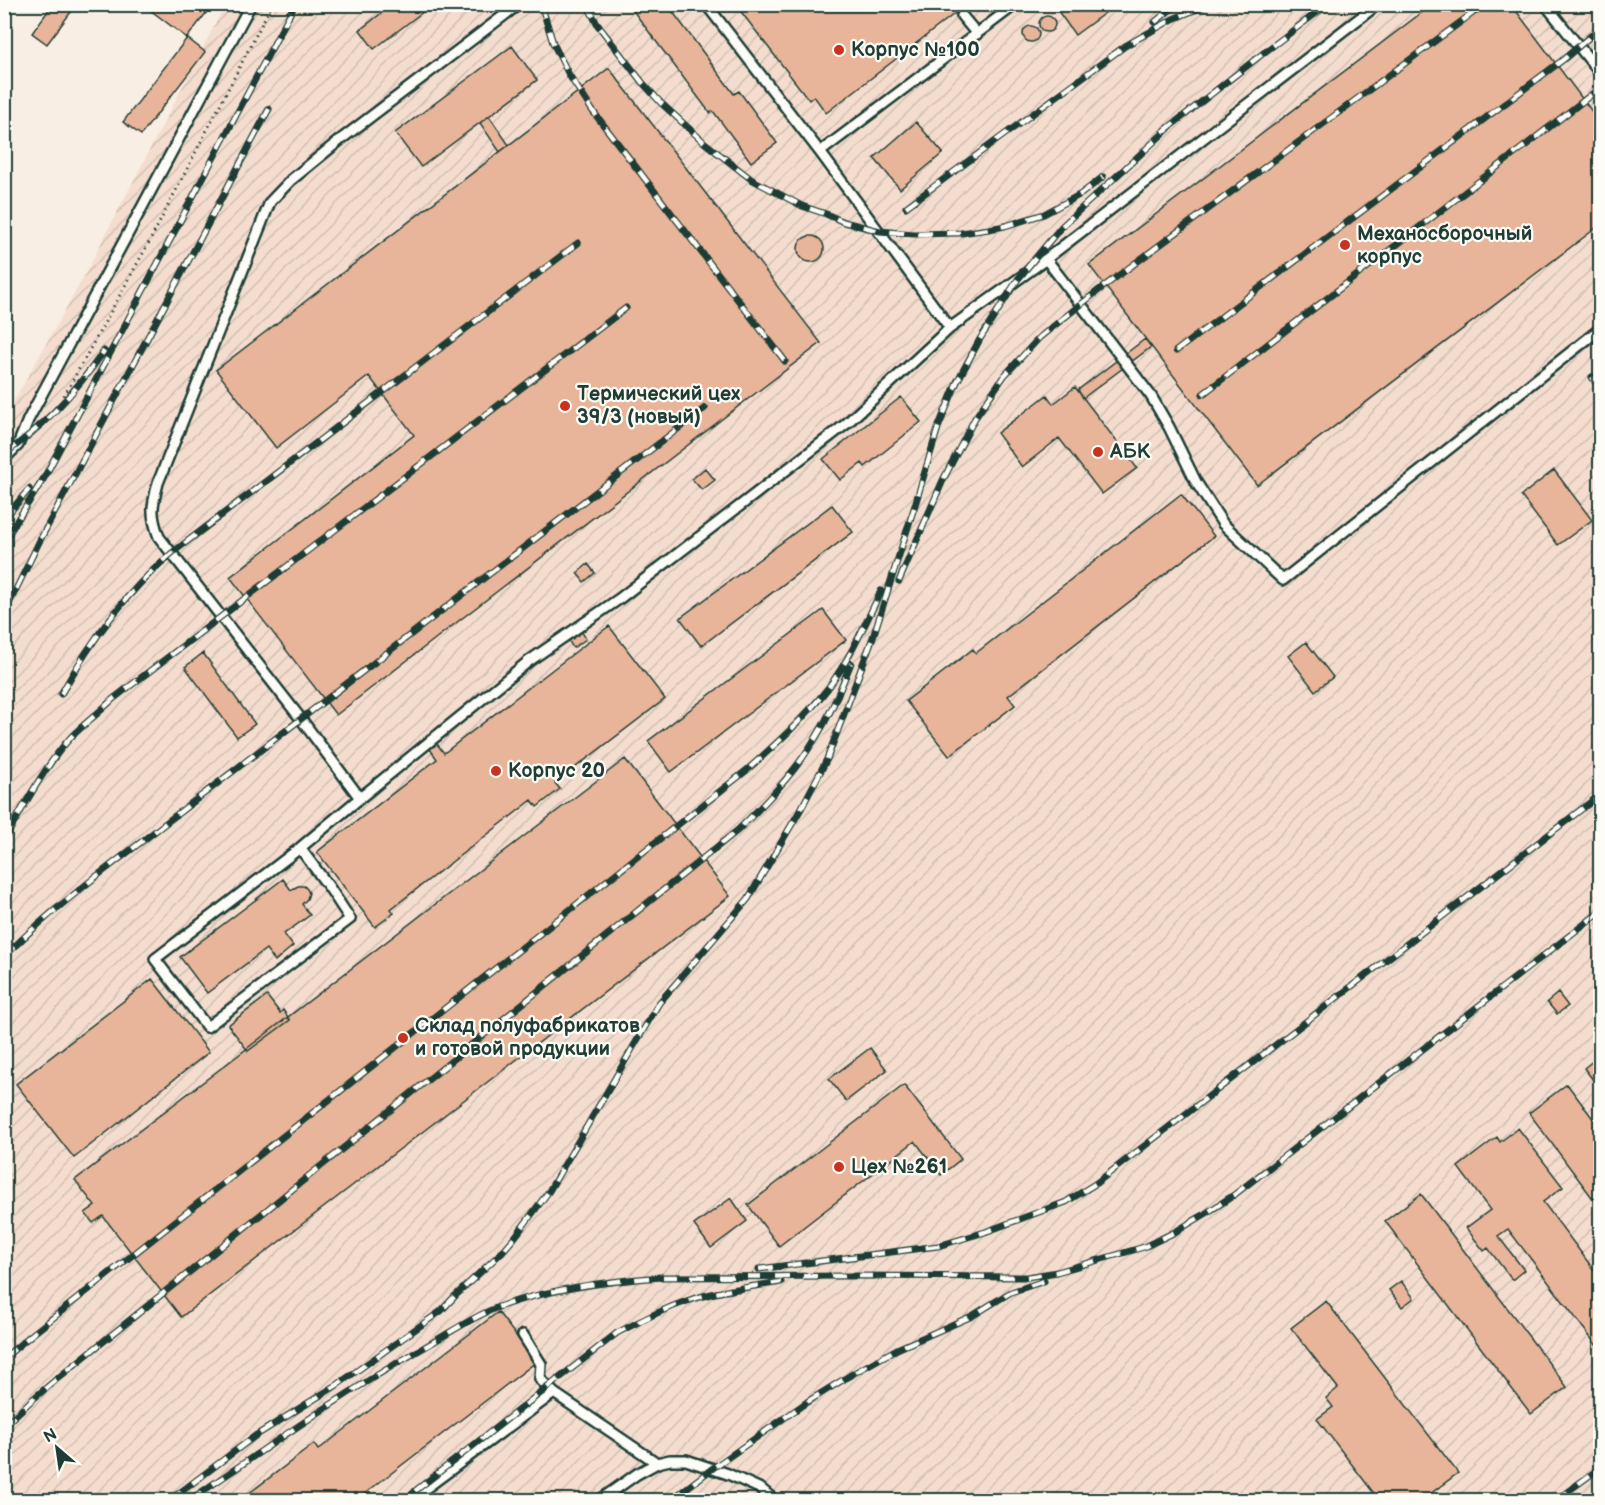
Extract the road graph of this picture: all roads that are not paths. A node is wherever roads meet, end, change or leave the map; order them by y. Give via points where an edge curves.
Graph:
1 (251, 4) edge
2 (519, 4) edge
3 (706, 4) edge
4 (1016, 4) edge
5 (1378, 4) edge
6 (1545, 4) edge
7 (962, 16) dead end
8 (977, 33) junction
9 (1600, 72) edge
10 (820, 152) junction
11 (1046, 259) junction
12 (950, 328) junction
13 (1600, 329) edge
14 (4, 459) edge
15 (360, 798) junction
16 (300, 848) junction
17 (523, 1335) dead end
18 (554, 1393) junction
19 (657, 1463) junction
20 (410, 1500) edge
21 (600, 1500) edge
22 (774, 1500) edge

1 - 14 lane via 18,445
2 - 15 lane via 340,140 270,202 152,505 159,537
3 - 10 lane
4 - 8 lane
5 - 11 lane
6 - 9 lane
7 - 8 lane
8 - 10 lane
10 - 12 lane
11 - 12 lane
11 - 13 lane via 1151,396 1223,524 1283,580
12 - 15 lane via 846,424 619,599 529,661
15 - 16 lane
16 - 16 lane via 155,959 207,1027 350,919
17 - 18 lane via 541,1364 540,1379
18 - 19 lane
18 - 20 lane
19 - 21 lane
19 - 22 lane via 686,1460 713,1468 761,1489

